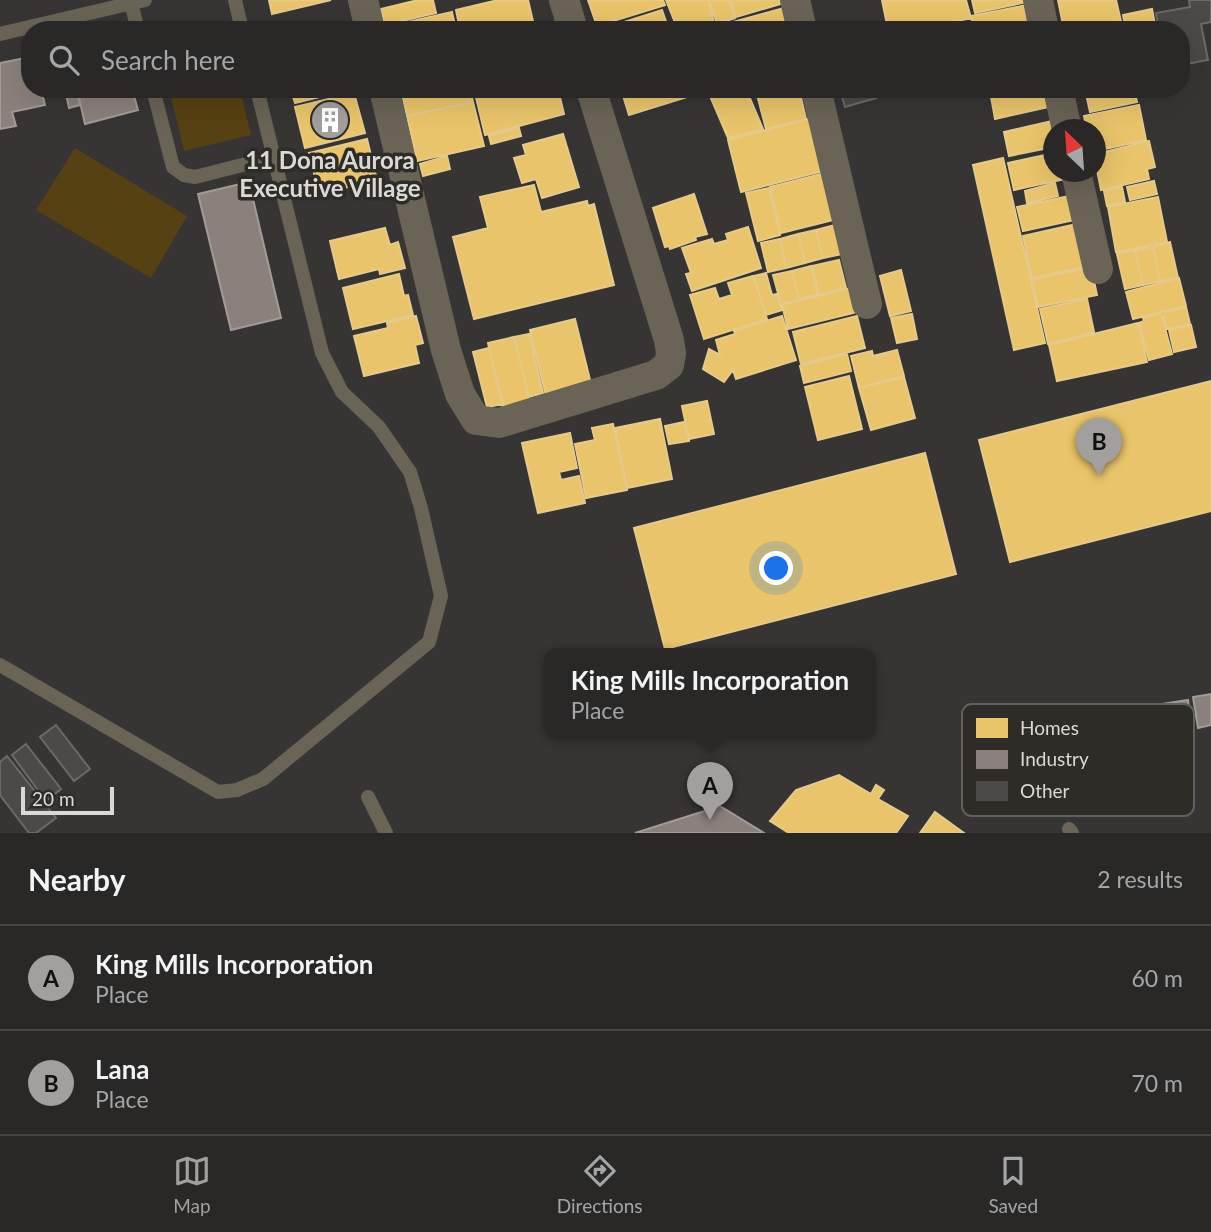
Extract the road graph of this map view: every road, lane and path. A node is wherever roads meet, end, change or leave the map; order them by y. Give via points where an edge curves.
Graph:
1 (235, 0) edge
2 (363, 0) edge
3 (564, 0) edge
4 (795, 0) edge
5 (1038, 0) edge
6 (138, 1) edge
7 (54, 21) edge
8 (138, 21) edge
9 (240, 21) edge
10 (368, 21) edge
11 (570, 21) edge
12 (800, 21) edge
13 (1042, 21) edge
14 (21, 29) edge
15 (0, 34) edge
16 (155, 98) edge
17 (259, 98) edge
18 (386, 98) edge
19 (594, 98) edge
20 (818, 98) edge
21 (1060, 98) edge
22 (1065, 119) edge
23 (274, 157) junction
24 (1078, 182) edge
25 (1098, 269) dead end
26 (867, 303) dead end
27 (0, 665) edge
28 (368, 797) dead end
29 (386, 833) edge

1 - 9 lane
2 - 10 street
3 - 11 street
4 - 12 street
5 - 13 street
6 - 7 lane
6 - 8 lane
14 - 15 lane
16 - 23 lane via 173,167 184,175 195,177
17 - 23 lane
18 - 19 street via 460,394 476,420 499,423 656,374 669,365 669,340
20 - 26 street
21 - 22 street
23 - 27 lane via 322,353 342,392 379,427 410,472 441,596 429,642 263,779 218,792
24 - 25 street
28 - 29 lane

